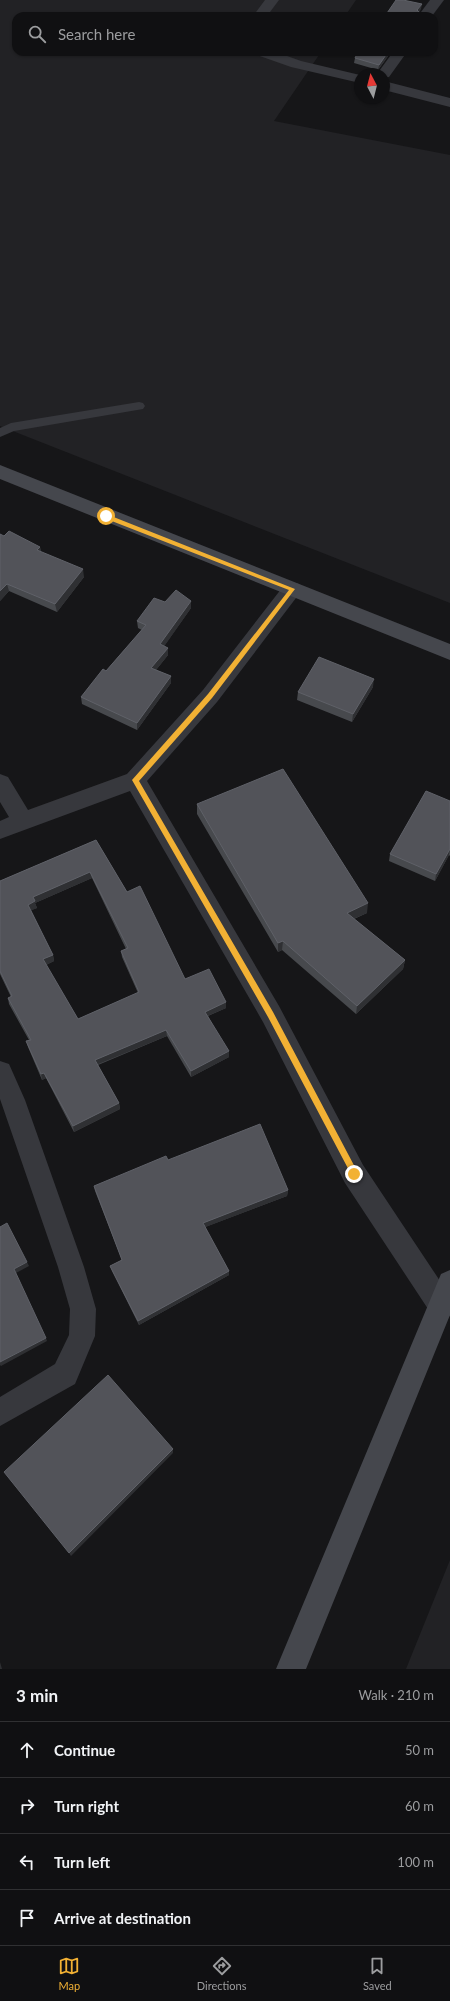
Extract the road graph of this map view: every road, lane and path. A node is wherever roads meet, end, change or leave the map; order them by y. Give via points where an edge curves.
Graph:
1 (272, 0) edge
2 (437, 0) edge
3 (263, 12) edge
4 (429, 12) edge
5 (273, 56) edge
6 (397, 56) edge
7 (388, 68) edge
8 (354, 78) edge
9 (390, 87) edge
10 (450, 103) edge
11 (139, 406) dead end
12 (0, 433) edge
13 (0, 472) edge
14 (292, 589) junction
15 (450, 652) edge
16 (135, 780) junction
17 (0, 783) edge
18 (23, 820) junction
19 (0, 830) edge
20 (0, 1072) edge
21 (7, 1103) edge
22 (446, 1294) edge
23 (0, 1412) edge
24 (291, 1669) edge

1 - 3 street
2 - 4 street
5 - 8 street
6 - 7 street
9 - 10 street
11 - 12 lane via 11,427
13 - 14 street
14 - 15 street
14 - 16 street via 210,696
16 - 18 street
16 - 22 street via 271,1014 354,1174
17 - 18 street
18 - 19 street
20 - 21 street
21 - 23 street via 71,1267 83,1309 82,1336 65,1374
22 - 24 street

